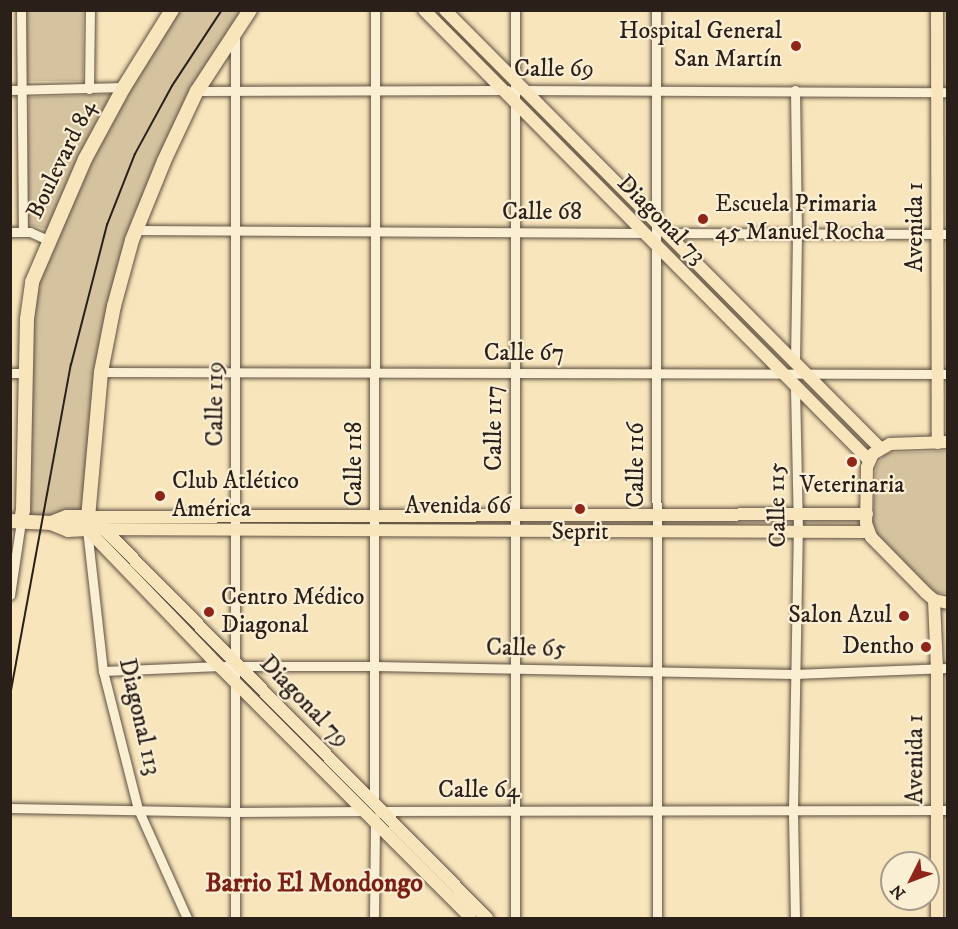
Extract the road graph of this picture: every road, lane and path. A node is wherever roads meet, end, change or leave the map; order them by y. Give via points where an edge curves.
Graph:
1 (21, 10) edge
2 (90, 10) edge
3 (172, 10) edge
4 (375, 10) edge
5 (424, 10) edge
6 (445, 10) edge
7 (515, 10) edge
8 (656, 10) edge
9 (937, 10) edge
10 (246, 13) edge
11 (235, 33) junction
12 (124, 87) junction
13 (89, 89) junction
14 (10, 90) edge
15 (22, 90) junction
16 (656, 90) junction
17 (795, 90) junction
18 (197, 91) junction
19 (235, 91) junction
20 (375, 91) junction
21 (514, 91) junction
22 (942, 92) edge
23 (135, 230) junction
24 (235, 231) junction
25 (10, 232) edge
26 (23, 232) junction
27 (375, 232) junction
28 (514, 232) junction
29 (656, 234) junction
30 (798, 234) junction
31 (942, 235) edge
32 (48, 240) junction
33 (101, 372) junction
34 (235, 372) junction
35 (10, 373) edge
36 (26, 373) junction
37 (375, 373) junction
38 (514, 373) junction
39 (657, 374) junction
40 (796, 374) junction
41 (942, 374) edge
42 (943, 442) edge
43 (880, 448) junction
44 (868, 459) junction
45 (798, 514) junction
46 (867, 514) junction
47 (514, 515) junction
48 (657, 515) junction
49 (235, 516) junction
50 (375, 516) junction
51 (16, 521) edge
52 (88, 523) junction
53 (514, 529) junction
54 (104, 530) junction
55 (235, 530) junction
56 (375, 531) junction
57 (657, 531) junction
58 (798, 531) junction
59 (867, 532) junction
60 (10, 595) edge
61 (934, 600) junction
62 (948, 603) edge
63 (237, 665) junction
64 (220, 666) junction
65 (375, 666) junction
66 (514, 668) junction
67 (942, 668) edge
68 (103, 671) junction
69 (657, 671) junction
70 (794, 674) junction
71 (235, 682) junction
72 (10, 808) edge
73 (793, 808) junction
74 (138, 809) junction
75 (657, 809) junction
76 (942, 810) edge
77 (514, 811) junction
78 (235, 812) junction
79 (373, 812) junction
80 (187, 918) edge
81 (235, 918) edge
82 (374, 918) edge
83 (471, 918) edge
84 (487, 918) edge
85 (515, 918) edge
86 (657, 918) edge
87 (795, 918) edge
88 (937, 918) edge

1 - 15 street
2 - 13 street
3 - 12 highway, Boulevard 84
4 - 20 street, Calle 118
5 - 21 main road, Diagonal 73
6 - 21 main road, Diagonal 73
7 - 21 street, Calle 117
8 - 16 street, Calle 116
9 - 22 main road, Avenida 1
10 - 11 highway
11 - 18 highway
11 - 19 street, Calle 119
12 - 13 street
12 - 32 highway, Boulevard 84
13 - 15 street
14 - 15 street
15 - 26 street
16 - 17 street, Calle 69
16 - 21 street, Calle 69
16 - 29 street, Calle 116
17 - 22 street, Calle 69
17 - 30 street, Calle 115
18 - 19 street, Calle 69
18 - 23 highway
19 - 20 street, Calle 69
19 - 24 street, Calle 119
20 - 21 street, Calle 69
20 - 27 street, Calle 118
21 - 28 street, Calle 117
21 - 29 main road, Diagonal 73
22 - 31 main road, Avenida 1
23 - 24 street, Calle 68
23 - 33 highway
24 - 27 street, Calle 68
24 - 34 street, Calle 119
25 - 26 street
26 - 32 street
27 - 28 street, Calle 68
27 - 37 street, Calle 118
28 - 29 street, Calle 68
28 - 38 street, Calle 117
29 - 30 street, Calle 68
29 - 39 street, Calle 116
29 - 40 main road, Diagonal 73
30 - 31 street, Calle 68
30 - 40 street, Calle 115
31 - 41 main road, Avenida 1
32 - 36 highway, Boulevard 84 via 29,299
33 - 34 street, Calle 67
33 - 52 highway
34 - 37 street, Calle 67
34 - 49 street, Calle 119
35 - 36 street
36 - 51 highway, Boulevard 84 via 23,510
37 - 38 street, Calle 67
37 - 50 street, Calle 118
38 - 39 street, Calle 67
38 - 47 street, Calle 117
39 - 40 street, Calle 67
39 - 48 street, Calle 116
40 - 41 street, Calle 67
40 - 43 main road, Diagonal 73
40 - 44 main road, Diagonal 73
40 - 45 street, Calle 115
41 - 42 main road, Avenida 1
42 - 43 main road via 890,444
43 - 44 main road
44 - 46 main road
45 - 46 main road, Avenida 66
45 - 48 main road, Avenida 66
45 - 58 street, Calle 115
46 - 59 main road
47 - 48 main road, Avenida 66
47 - 50 main road, Avenida 66
47 - 53 street, Calle 117
48 - 57 street, Calle 116
49 - 50 main road, Avenida 66
49 - 52 main road, Avenida 66
49 - 55 street, Calle 119
50 - 56 street, Calle 118
51 - 52 highway, Avenida 66 via 51,523 67,517
51 - 60 street
52 - 54 main road, Diagonal 79
52 - 64 main road, Diagonal 79
52 - 68 street, Diagonal 113
53 - 56 main road, Avenida 66
53 - 57 main road, Avenida 66
53 - 66 street, Calle 117
54 - 55 main road, Avenida 66
54 - 63 main road, Diagonal 79
55 - 56 main road, Avenida 66
55 - 63 street, Calle 119
56 - 65 street, Calle 118
57 - 58 main road, Avenida 66
57 - 69 street, Calle 116
58 - 59 main road, Avenida 66
58 - 70 street, Calle 115
59 - 61 main road
61 - 62 main road
61 - 67 main road, Avenida 1
63 - 64 street, Calle 65
63 - 65 street, Calle 65
63 - 71 street, Calle 119
63 - 79 main road, Diagonal 79
64 - 68 street, Calle 65
64 - 71 main road, Diagonal 79
65 - 66 street, Calle 65
65 - 79 street, Calle 118
66 - 69 street, Calle 65
66 - 77 street, Calle 117
67 - 70 street, Calle 65
67 - 76 main road, Avenida 1
68 - 74 street, Diagonal 113
69 - 70 street, Calle 65
69 - 75 street, Calle 116
70 - 73 street, Calle 115
71 - 78 street, Calle 119
71 - 79 main road, Diagonal 79
72 - 74 street, Calle 64
73 - 75 street, Calle 64
73 - 76 street, Calle 64
73 - 87 street, Calle 115
74 - 78 street, Calle 64
74 - 80 street, Diagonal 113
75 - 77 street, Calle 64
75 - 86 street, Calle 116
76 - 88 main road, Avenida 1
77 - 79 street, Calle 64
77 - 85 street, Calle 117
78 - 79 street, Calle 64
78 - 81 street, Calle 119
79 - 82 street, Calle 118
79 - 83 main road, Diagonal 79
79 - 84 main road, Diagonal 79

